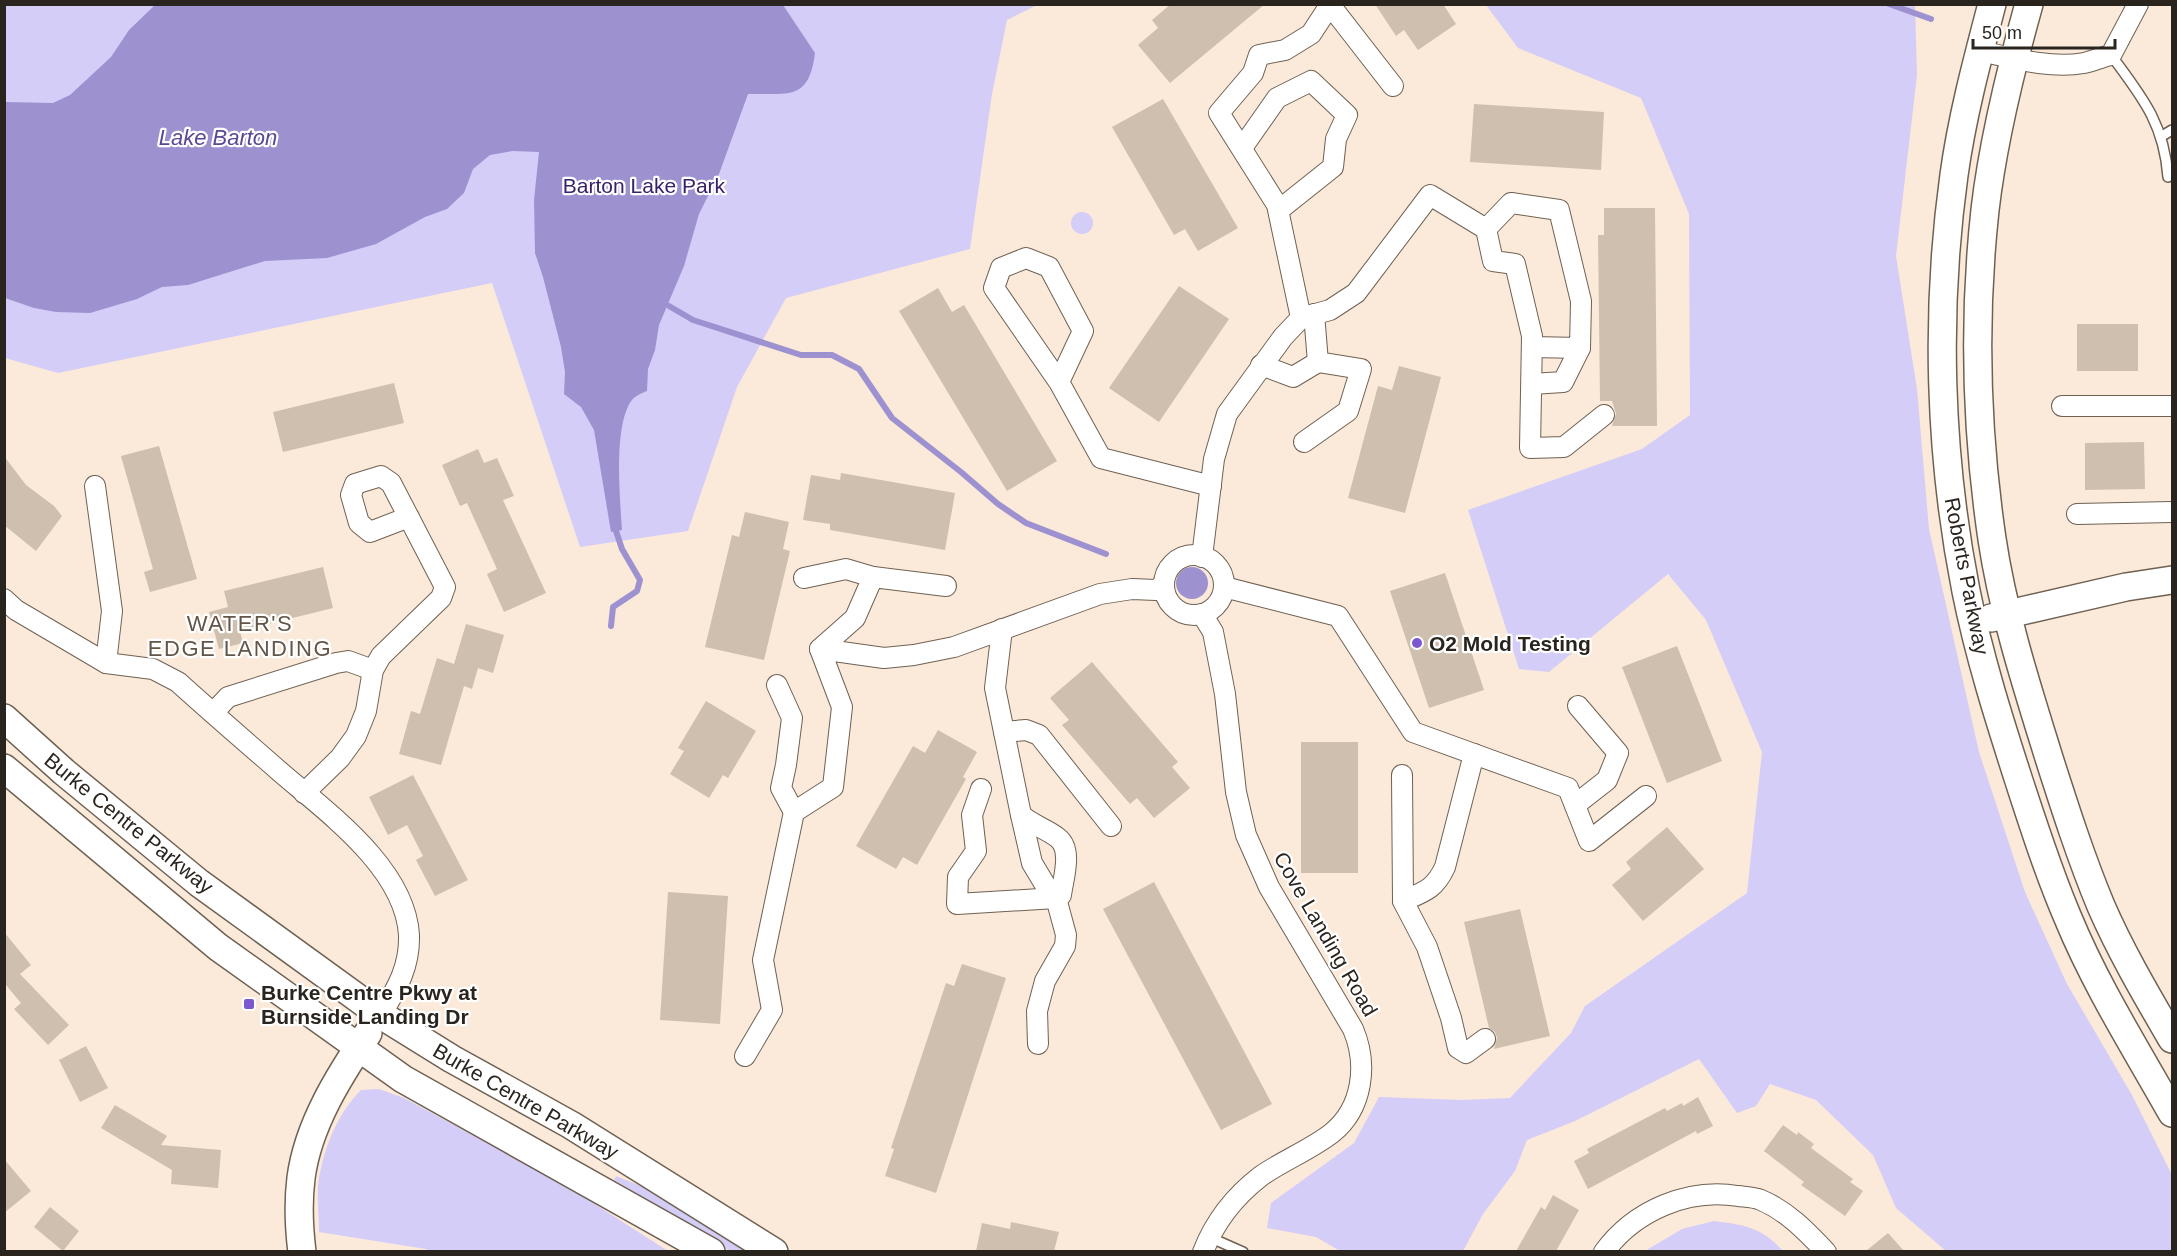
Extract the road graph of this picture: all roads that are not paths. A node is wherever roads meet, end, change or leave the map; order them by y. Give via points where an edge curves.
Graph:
1 (1992, 4) edge
2 (2029, 4) edge
3 (2138, 4) edge
4 (1980, 51) junction
5 (2111, 55) junction
6 (2015, 59) junction
7 (1393, 86) dead end
8 (2172, 130) edge
9 (2162, 136) junction
10 (1242, 148) junction
11 (2168, 177) dead end
12 (1279, 210) junction
13 (1486, 229) junction
14 (1307, 316) junction
15 (1532, 347) junction
16 (1580, 348) junction
17 (1318, 362) junction
18 (1261, 366) junction
19 (1059, 382) junction
20 (1532, 384) junction
21 (2062, 406) dead end
22 (2172, 406) edge
23 (1604, 415) dead end
24 (1304, 442) dead end
25 (95, 486) dead end
26 (1211, 486) junction
27 (2172, 512) edge
28 (2077, 514) dead end
29 (410, 518) dead end
30 (1202, 557) junction
31 (873, 577) junction
32 (804, 578) dead end
33 (2172, 580) edge
34 (1164, 585) junction
35 (946, 586) dead end
36 (1224, 587) junction
37 (4, 599) edge
38 (1202, 614) junction
39 (2007, 614) junction
40 (1973, 623) junction
41 (1002, 629) junction
42 (820, 649) junction
43 (106, 663) junction
44 (373, 670) junction
45 (777, 685) dead end
46 (1578, 706) dead end
47 (213, 713) junction
48 (4, 717) edge
49 (1004, 732) junction
50 (1474, 754) junction
51 (4, 768) edge
52 (1401, 775) dead end
53 (981, 789) dead end
54 (304, 793) junction
55 (1646, 796) dead end
56 (1575, 805) junction
57 (794, 812) junction
58 (1021, 815) junction
59 (1111, 826) dead end
60 (1056, 898) junction
61 (1403, 901) junction
62 (381, 1015) junction
63 (1485, 1039) dead end
64 (2172, 1040) edge
65 (1038, 1044) dead end
66 (359, 1047) junction
67 (745, 1056) dead end
68 (2172, 1113) edge
69 (1206, 1244) edge
70 (302, 1251) edge
71 (711, 1251) edge
72 (774, 1251) edge
73 (1244, 1251) edge
74 (1604, 1251) edge
75 (1826, 1251) edge

1 - 4 main road, Roberts Parkway
2 - 6 main road, Roberts Parkway
3 - 5 street
4 - 6 street
4 - 40 main road, Roberts Parkway via 1954,174 1946,254 1942,381 1949,483
5 - 6 street via 2082,63
5 - 9 lane via 2143,100
6 - 39 main road, Roberts Parkway via 1985,208 1977,379 1992,540
7 - 10 street via 1330,5 1311,34 1285,50 1259,55 1253,73 1219,113
8 - 9 lane
9 - 11 lane
10 - 12 street
10 - 12 street via 1277,98 1311,81 1347,115 1336,139 1333,167
12 - 14 street
13 - 14 street via 1430,195 1356,293 1330,310
13 - 15 street via 1493,261 1515,264
13 - 16 street via 1511,203 1559,210 1581,302
14 - 17 street
14 - 18 street via 1283,337
15 - 16 street
15 - 20 street
16 - 20 street via 1563,382
17 - 18 street via 1293,377
17 - 24 street via 1361,369 1348,411
18 - 26 street via 1227,414
19 - 19 street via 1083,331 1049,267 1026,258 1001,268 994,288
19 - 26 street via 1101,458
20 - 23 street via 1530,448 1564,447
21 - 22 street
25 - 43 street via 112,611
26 - 30 street
27 - 28 street
29 - 44 street via 445,587 441,598 381,656
30 - 34 street via 1188,555 1174,562
30 - 36 street via 1219,569
31 - 32 street via 846,569
31 - 35 street
31 - 42 street via 855,618
33 - 39 main road
34 - 38 street via 1169,602 1176,609
34 - 41 street via 1156,590 1100,594
36 - 38 street via 1217,604
36 - 50 street via 1338,616 1413,732
37 - 43 street
38 - 69 street, Cove Landing Road via 1212,632 1225,694 1236,792 1246,835 1269,887 1353,1029 1362,1061 1357,1098 1334,1131 1242,1192 1224,1212
39 - 40 main road
39 - 64 main road, Roberts Parkway via 2068,818 2102,908
40 - 68 main road, Roberts Parkway via 2043,854 2068,919 2098,982
41 - 42 street via 954,647 914,655 884,658
41 - 49 street via 995,687
42 - 57 street via 842,707 833,787
43 - 47 street via 153,669 168,676
44 - 47 street via 348,661 336,663 228,697
44 - 54 street via 366,711 356,736 340,758
45 - 57 street via 792,718 781,788
46 - 56 street via 1618,753 1607,780
47 - 54 street
48 - 62 main road, Burke Centre Parkway via 64,772 199,882
49 - 58 street
49 - 59 street via 1026,730 1039,735
50 - 56 street via 1568,788
50 - 61 street via 1445,867 1426,892
51 - 66 main road, Burke Centre Parkway via 218,947
52 - 61 street
53 - 60 street via 972,815 976,851 958,877 957,904
54 - 62 street via 368,851 399,896 409,934 404,974
55 - 56 street via 1589,841
57 - 67 street via 763,960 772,1010
58 - 60 street via 1032,863
58 - 60 street via 1060,839 1065,850 1061,895
60 - 65 street via 1066,935 1065,946 1045,981 1037,1011
61 - 63 street via 1427,947 1458,1048 1466,1053
62 - 66 main road
62 - 72 main road, Burke Centre Parkway via 571,1125
66 - 70 main road via 311,1137 301,1178
66 - 71 main road, Burke Centre Parkway via 403,1080
69 - 73 lane
74 - 75 street via 1640,1216 1677,1199 1719,1193 1760,1199 1796,1220

